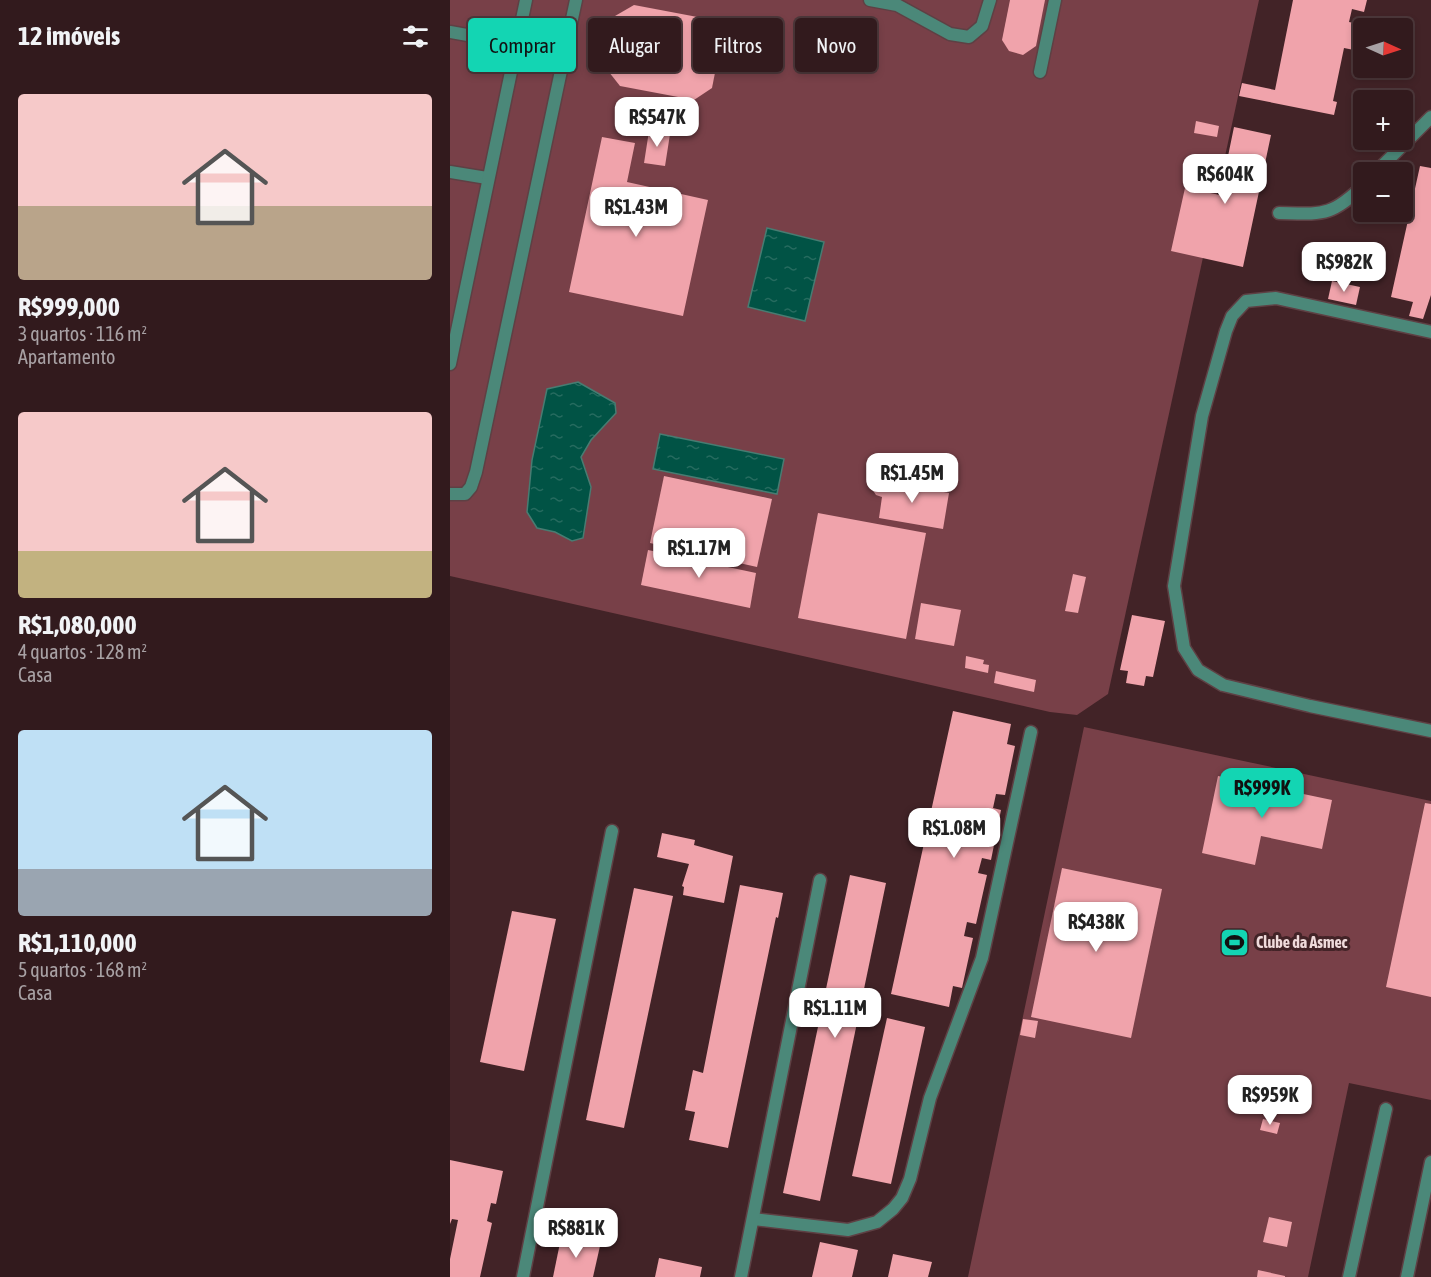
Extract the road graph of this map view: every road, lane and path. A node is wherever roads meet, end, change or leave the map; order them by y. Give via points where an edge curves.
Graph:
1 (526, 0) edge
2 (576, 0) edge
3 (870, 0) edge
4 (990, 0) edge
5 (1055, 0) edge
6 (895, 3) edge
7 (523, 18) edge
8 (450, 32) edge
9 (468, 35) edge
10 (512, 72) edge
11 (1040, 72) dead end
12 (1431, 117) edge
13 (1386, 162) edge
14 (450, 172) edge
15 (487, 178) junction
16 (1353, 195) edge
17 (1279, 213) dead end
18 (1431, 332) edge
19 (450, 364) edge
20 (450, 494) edge
21 (1431, 731) edge
22 (1031, 732) dead end
23 (612, 831) dead end
24 (820, 880) dead end
25 (1386, 1109) dead end
26 (1431, 1162) edge
27 (753, 1219) junction
28 (523, 1277) edge
29 (741, 1277) edge
30 (1349, 1277) edge
31 (1407, 1277) edge

1 - 7 lane
2 - 20 lane via 476,472 465,494
3 - 6 lane
4 - 6 lane via 982,26 969,37 950,33
5 - 11 lane
8 - 9 lane
10 - 15 lane
12 - 13 lane
14 - 15 lane
15 - 19 lane
16 - 17 lane via 1343,205 1319,214
18 - 21 lane via 1276,298 1246,301 1226,332 1202,416 1174,586 1184,648 1198,670 1223,685
22 - 27 lane via 982,957 930,1098 902,1198 877,1222 848,1230
23 - 28 lane
24 - 27 lane
25 - 30 lane
26 - 31 lane
27 - 29 lane

